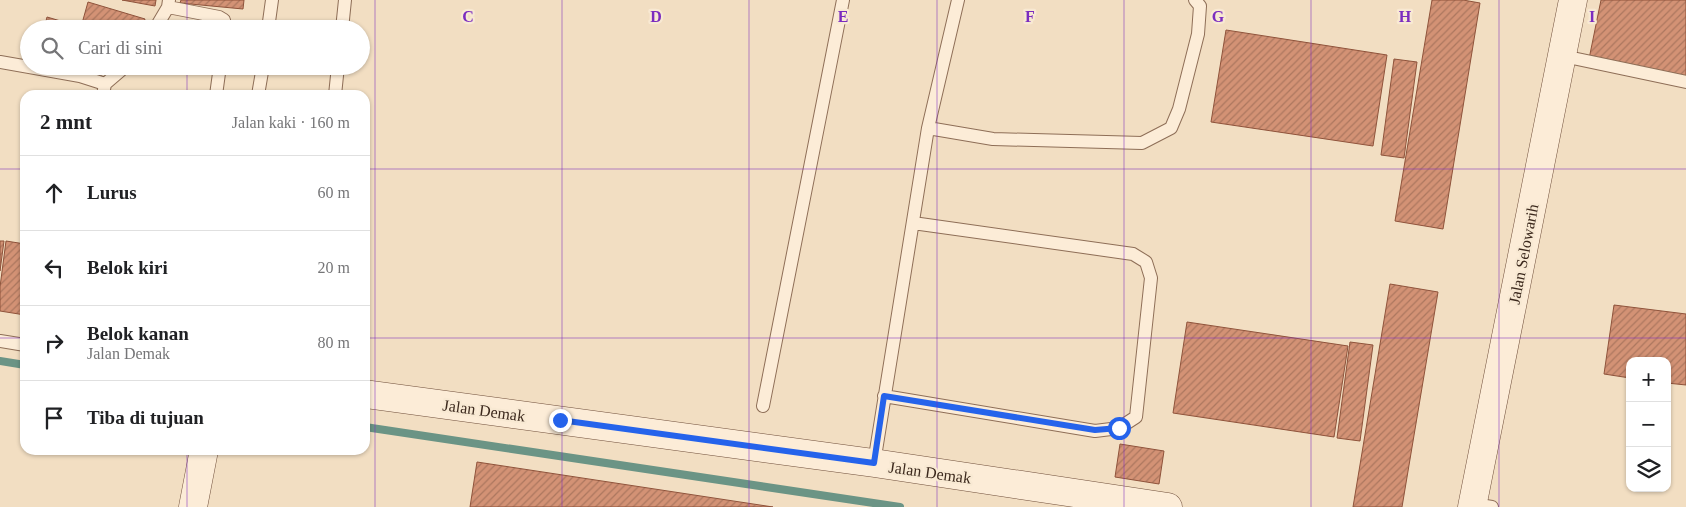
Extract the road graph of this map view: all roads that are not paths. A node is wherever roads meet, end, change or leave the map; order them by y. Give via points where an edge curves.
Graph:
1 (272, 0) edge
2 (345, 0) edge
3 (843, 0) edge
4 (958, 0) edge
5 (1195, 0) edge
6 (1573, 0) edge
7 (168, 3) edge
8 (160, 20) edge
9 (224, 20) edge
10 (269, 20) edge
11 (343, 20) edge
12 (1563, 56) junction
13 (0, 62) edge
14 (20, 66) edge
15 (74, 75) edge
16 (117, 75) edge
17 (219, 75) edge
18 (261, 75) edge
19 (337, 75) edge
20 (1686, 82) edge
21 (104, 89) edge
22 (217, 90) edge
23 (259, 90) edge
24 (335, 90) edge
25 (928, 128) junction
26 (913, 223) junction
27 (0, 341) edge
28 (20, 344) edge
29 (370, 395) edge
30 (884, 396) junction
31 (763, 406) dead end
32 (203, 455) edge
33 (874, 463) junction
34 (1479, 506) edge
35 (193, 507) edge
36 (1168, 507) edge

1 - 10 lane
2 - 11 lane
3 - 31 lane
4 - 25 lane
5 - 25 lane via 1200,6 1198,34 1179,109 1171,128 1142,143 993,139
6 - 12 main road, Jalan Selowarih
7 - 8 lane
7 - 9 lane
12 - 20 lane
12 - 34 main road, Jalan Selowarih
13 - 14 lane
15 - 21 lane
16 - 21 lane
17 - 22 lane
18 - 23 lane
19 - 24 lane
25 - 26 lane
26 - 30 lane
26 - 30 lane via 1133,254 1146,262 1151,278 1136,417 1119,428 1095,430
27 - 28 lane
29 - 33 main road, Jalan Demak
30 - 33 lane
32 - 35 main road
33 - 36 main road, Jalan Demak

